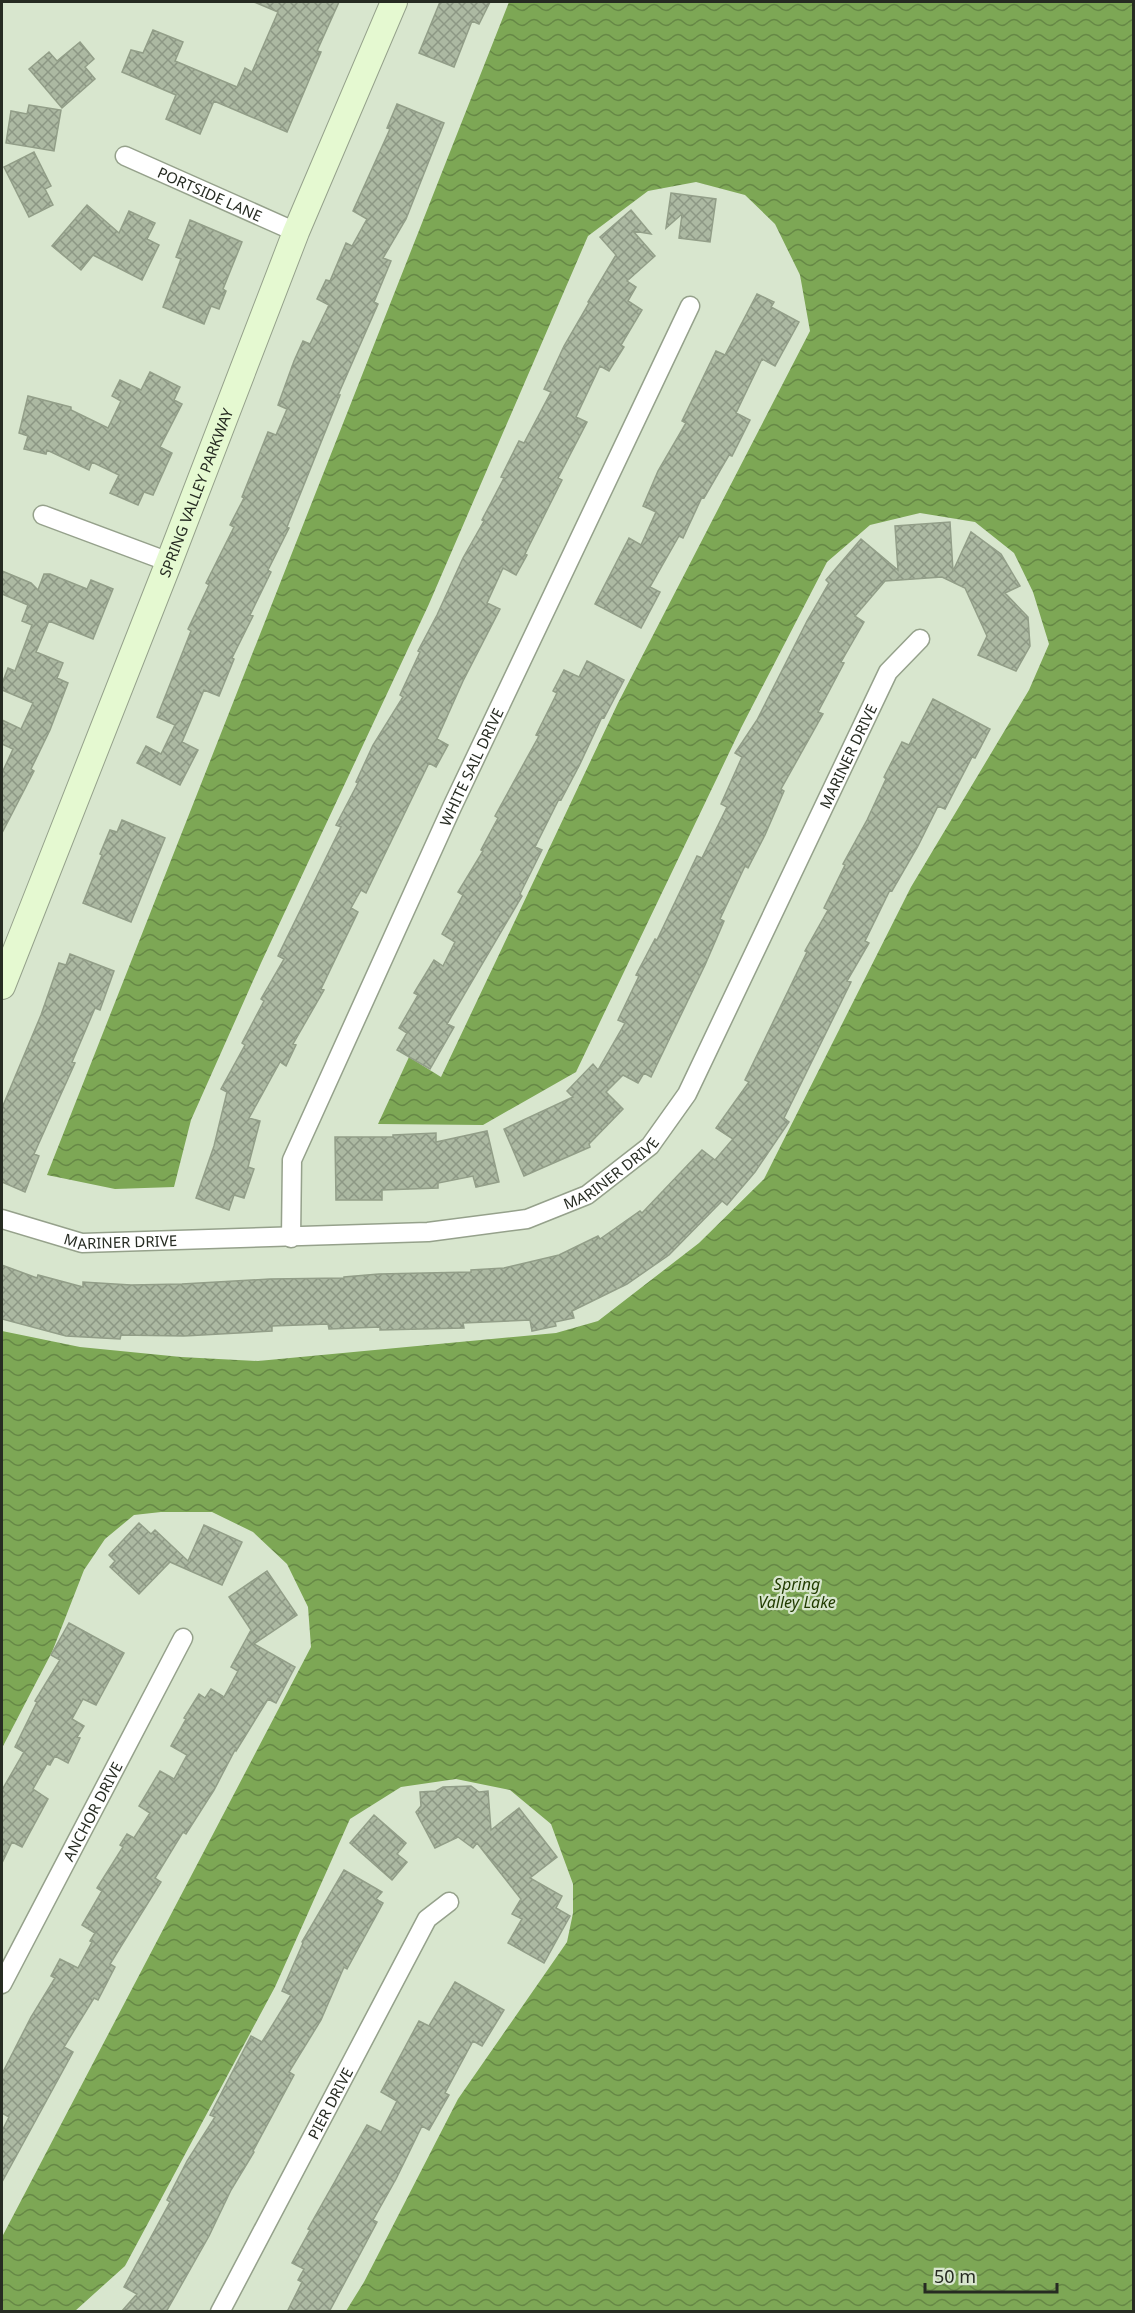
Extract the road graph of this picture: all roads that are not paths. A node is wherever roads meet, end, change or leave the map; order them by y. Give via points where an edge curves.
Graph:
1 (394, 2) edge
2 (125, 156) dead end
3 (296, 232) junction
4 (690, 306) dead end
5 (43, 515) dead end
6 (169, 562) junction
7 (920, 639) dead end
8 (8, 953) edge
9 (2, 986) edge
10 (2, 1220) edge
11 (291, 1238) junction
12 (183, 1638) dead end
13 (449, 1902) dead end
14 (2, 1984) edge
15 (220, 2312) edge

1 - 3 street, SPRING VALLEY PARKWAY
2 - 3 street, PORTSIDE LANE
3 - 6 street, SPRING VALLEY PARKWAY
4 - 11 street, WHITE SAIL DRIVE via 452,807 292,1160
5 - 6 street
6 - 8 street, SPRING VALLEY PARKWAY
7 - 11 street, MARINER DRIVE via 888,672 687,1094 650,1146 587,1195 527,1219 428,1232
8 - 9 street, SPRING VALLEY PARKWAY
10 - 11 street, MARINER DRIVE via 82,1243
12 - 14 street, ANCHOR DRIVE
13 - 15 street, PIER DRIVE via 427,1919

